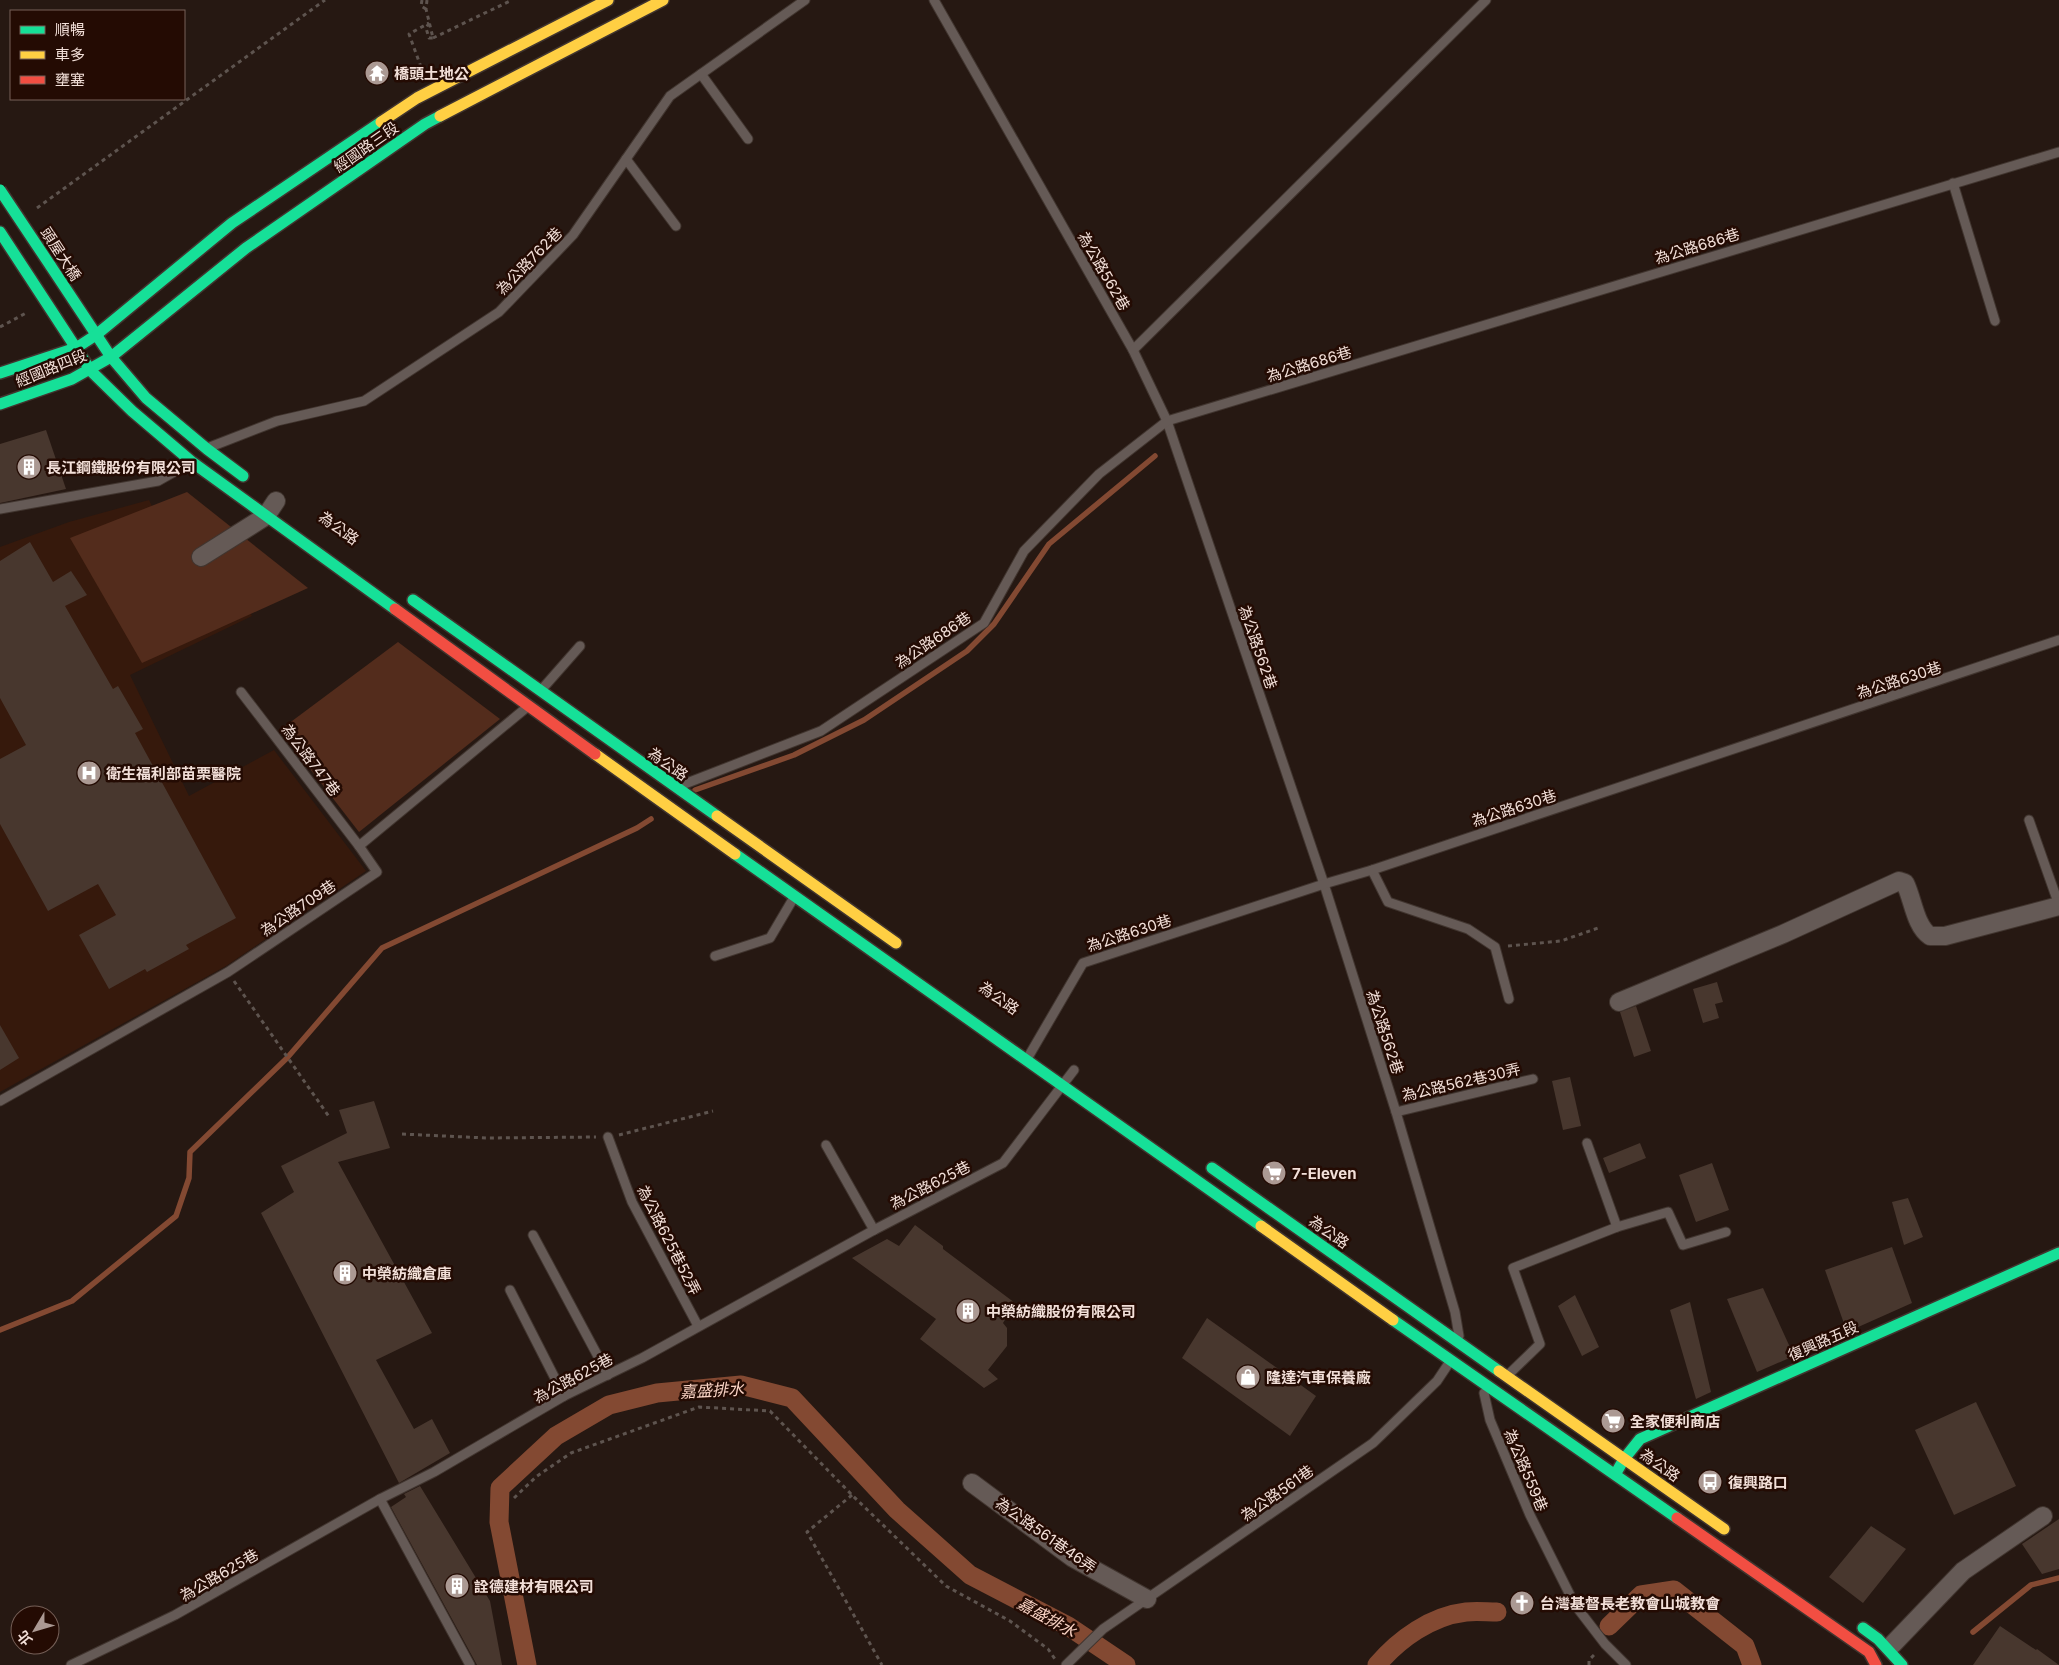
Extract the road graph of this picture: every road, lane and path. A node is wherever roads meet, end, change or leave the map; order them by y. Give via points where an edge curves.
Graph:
1 (325, 0) edge
2 (422, 0) edge
3 (427, 0) edge
4 (512, 0) edge
5 (608, 0) edge
6 (663, 0) edge
7 (806, 0) edge
8 (934, 0) edge
9 (1486, 0) edge
10 (426, 9) junction
11 (429, 23) junction
12 (421, 68) dead end
13 (701, 74) junction
14 (748, 139) dead end
15 (2059, 152) edge
16 (626, 159) junction
17 (1954, 183) junction
18 (0, 190) edge
19 (34, 210) dead end
20 (676, 226) dead end
21 (0, 232) edge
22 (35, 308) dead end
23 (1995, 321) dead end
24 (0, 326) edge
25 (96, 335) junction
26 (76, 348) junction
27 (1133, 350) junction
28 (111, 357) junction
29 (91, 371) junction
30 (0, 373) edge
31 (0, 404) edge
32 (1167, 421) junction
33 (206, 449) junction
34 (192, 462) junction
35 (253, 484) dead end
36 (276, 501) dead end
37 (0, 509) edge
38 (266, 516) junction
39 (201, 557) dead end
40 (404, 593) dead end
41 (2059, 640) edge
42 (580, 646) dead end
43 (541, 691) junction
44 (241, 692) dead end
45 (528, 706) junction
46 (670, 795) junction
47 (2030, 820) dead end
48 (359, 846) junction
49 (1372, 870) junction
50 (1324, 884) junction
51 (795, 896) junction
52 (2059, 906) edge
53 (1601, 927) dead end
54 (1495, 947) junction
55 (909, 953) dead end
56 (715, 956) dead end
57 (228, 972) junction
58 (1509, 999) dead end
59 (1619, 1002) dead end
60 (1027, 1059) junction
61 (1074, 1070) dead end
62 (1533, 1079) dead end
63 (1063, 1085) junction
64 (0, 1101) edge
65 (713, 1111) dead end
66 (1396, 1112) junction
67 (330, 1118) dead end
68 (402, 1134) dead end
69 (608, 1137) junction
70 (1588, 1143) dead end
71 (826, 1145) dead end
72 (1203, 1161) dead end
73 (1617, 1227) junction
74 (874, 1230) junction
75 (1726, 1232) dead end
76 (533, 1235) dead end
77 (2059, 1253) edge
78 (510, 1290) dead end
79 (698, 1326) junction
80 (1461, 1343) junction
81 (1451, 1360) junction
82 (608, 1375) junction
83 (1507, 1376) junction
84 (1482, 1381) junction
85 (564, 1396) junction
86 (1624, 1458) junction
87 (1614, 1476) junction
88 (972, 1483) dead end
89 (852, 1495) junction
90 (514, 1498) dead end
91 (380, 1499) junction
92 (2043, 1516) dead end
93 (1736, 1538) dead end
94 (1147, 1599) junction
95 (1855, 1622) dead end
96 (1885, 1642) junction
97 (1869, 1652) junction
98 (71, 1665) edge
99 (470, 1665) edge
100 (882, 1665) edge
101 (1060, 1665) edge
102 (1066, 1665) edge
103 (1626, 1665) edge
104 (1876, 1665) edge
105 (1884, 1665) edge
106 (1902, 1665) edge
107 (1914, 1665) edge

1 - 19 path
2 - 10 path via 421,6
3 - 10 path
4 - 11 path via 433,38
5 - 25 main road, 經國路三段 via 417,98 232,223
6 - 28 main road, 經國路三段 via 425,124 246,248
7 - 13 lane, 為公路762巷
8 - 27 lane, 為公路562巷
9 - 27 lane
10 - 11 path
11 - 12 path via 410,34
13 - 14 lane
13 - 16 lane, 為公路762巷 via 670,96
15 - 17 lane, 為公路686巷
16 - 20 lane
16 - 33 lane, 為公路762巷 via 573,235 499,312 364,401 277,421
17 - 23 lane
17 - 32 lane, 為公路686巷
18 - 25 main road, 頭屋大橋, bridge
21 - 26 main road
22 - 24 path
25 - 26 main road, 經國路三段
25 - 28 main road
26 - 29 main road, 為公路
26 - 30 main road, 經國路四段
27 - 32 lane, 為公路562巷
28 - 29 main road, 經國路四段
28 - 33 main road via 146,398
29 - 31 main road, 經國路四段
29 - 34 main road, 為公路
32 - 46 lane, 為公路686巷 via 1099,474 1024,551 984,623 821,731 688,782
32 - 50 lane, 為公路562巷
33 - 34 lane
33 - 35 main road
34 - 37 lane via 158,481
34 - 38 main road, 為公路
36 - 38 street
38 - 39 street
38 - 45 main road, 為公路
40 - 43 main road, 為公路
41 - 49 lane, 為公路630巷
42 - 43 lane
43 - 45 lane
43 - 46 main road, 為公路
44 - 48 lane, 為公路747巷
45 - 46 main road, 為公路
45 - 48 lane
46 - 51 main road, 為公路
46 - 55 main road, 為公路
47 - 52 lane
48 - 57 lane, 為公路709巷 via 377,872
49 - 50 lane, 為公路630巷
49 - 54 lane via 1388,902 1468,929
50 - 60 lane, 為公路630巷 via 1083,963
50 - 66 lane, 為公路562巷
51 - 56 lane via 770,938
51 - 60 main road, 為公路
52 - 59 street via 1945,936 1930,936 1918,922 1905,882 1899,882
53 - 54 path via 1561,941
54 - 58 lane
57 - 64 lane, 為公路709巷
57 - 67 path
60 - 63 main road, 為公路
61 - 63 lane, 為公路625巷
62 - 66 lane, 為公路562巷30弄
63 - 74 lane, 為公路625巷 via 1003,1163
63 - 81 main road, 為公路
65 - 69 path
66 - 80 lane, 為公路562巷 via 1455,1312
68 - 69 path via 486,1138
69 - 79 lane, 為公路625巷52弄 via 632,1202
70 - 73 lane
71 - 74 lane
72 - 80 main road, 為公路
73 - 75 lane via 1668,1212 1683,1245
73 - 83 lane via 1513,1268 1540,1344
74 - 79 lane, 為公路625巷
76 - 82 lane
77 - 86 main road, 復興路五段 via 1640,1439
78 - 85 lane
79 - 82 lane, 為公路625巷
80 - 81 lane, 為公路561巷
80 - 83 main road, 為公路
80 - 84 lane, 為公路559巷
81 - 84 main road, 為公路
81 - 94 lane, 為公路561巷 via 1437,1381 1373,1443
82 - 85 lane, 為公路625巷
83 - 86 main road, 為公路
84 - 87 main road, 為公路
84 - 103 lane, 為公路559巷 via 1490,1420 1530,1515 1575,1605
85 - 91 lane, 為公路625巷 via 434,1472
86 - 87 main road, 復興路五段
86 - 93 main road, 為公路
87 - 97 main road, 為公路
88 - 94 street, 為公路561巷46弄 via 1073,1558
89 - 90 path via 770,1411 699,1407 571,1453 537,1476
89 - 100 path via 807,1532
89 - 101 path via 946,1586 1010,1620 1048,1649
91 - 98 lane, 為公路625巷 via 175,1615
91 - 99 lane
92 - 96 street via 1963,1571
94 - 102 lane, 為公路561巷 via 1100,1632
95 - 96 main road
96 - 106 main road
96 - 107 main road
97 - 104 main road, 為公路
97 - 105 main road

